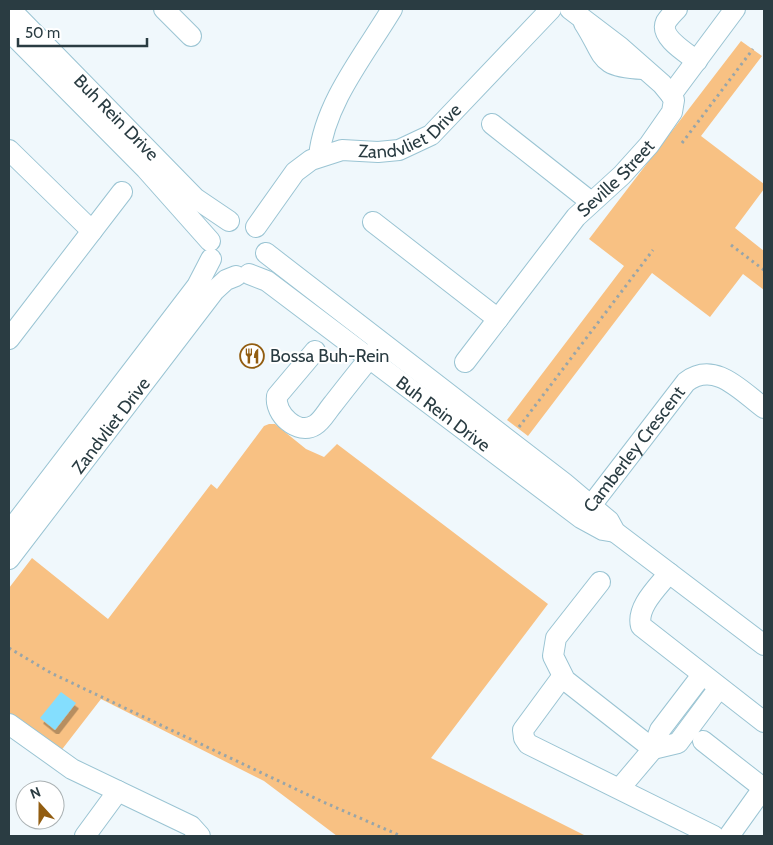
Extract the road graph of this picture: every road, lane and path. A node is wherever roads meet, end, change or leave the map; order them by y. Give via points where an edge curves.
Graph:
1 (10, 9) edge
2 (164, 9) edge
3 (392, 9) edge
4 (552, 9) edge
5 (677, 9) edge
6 (735, 9) edge
7 (575, 13) edge
8 (9, 30) edge
9 (191, 36) dead end
10 (753, 50) dead end
11 (697, 61) junction
12 (672, 95) junction
13 (492, 124) dead end
14 (682, 143) dead end
15 (10, 154) edge
16 (319, 156) junction
17 (122, 192) dead end
18 (591, 202) junction
19 (229, 221) junction
20 (373, 222) dead end
21 (256, 226) junction
22 (92, 232) junction
23 (731, 245) dead end
24 (210, 250) junction
25 (654, 250) dead end
26 (266, 253) junction
27 (764, 270) edge
28 (243, 275) junction
29 (498, 319) junction
30 (9, 339) edge
31 (315, 351) dead end
32 (375, 351) junction
33 (465, 362) dead end
34 (764, 408) edge
35 (482, 432) junction
36 (508, 441) junction
37 (586, 512) junction
38 (9, 532) edge
39 (9, 558) edge
40 (669, 573) junction
41 (600, 582) dead end
42 (764, 645) edge
43 (9, 648) edge
44 (702, 675) junction
45 (562, 677) junction
46 (719, 688) junction
47 (764, 722) edge
48 (9, 724) edge
49 (702, 741) dead end
50 (653, 749) junction
51 (764, 787) edge
52 (620, 788) junction
53 (118, 791) junction
54 (84, 836) edge
55 (200, 836) edge
56 (401, 836) edge
57 (714, 836) edge
58 (729, 836) edge

1 - 19 street, Buh Rein Drive via 195,198
2 - 9 street
3 - 16 street via 337,100 322,134
4 - 16 street, Zandvliet Drive via 440,127 421,142 388,152 342,150
5 - 11 street via 667,21 666,30 674,42
6 - 11 street
7 - 12 street via 620,47
8 - 24 street, Buh Rein Drive via 146,169
10 - 14 path
11 - 12 street
12 - 18 street, Seville Street via 672,112 668,120 622,175
13 - 18 street
15 - 22 street
16 - 21 street, Zandvliet Drive via 296,172
17 - 22 street
18 - 29 street, Seville Street
19 - 21 street via 239,220
19 - 24 street via 221,225
20 - 29 street
21 - 26 street via 266,243
22 - 30 street
23 - 27 path
24 - 28 street via 223,273
24 - 38 street, Zandvliet Drive via 196,286
25 - 36 path
26 - 28 street via 263,262
26 - 32 street, Buh Rein Drive
28 - 32 street, Buh Rein Drive via 267,281
28 - 39 street, Zandvliet Drive via 226,280 214,291
29 - 33 street, Seville Street
31 - 32 street via 277,396 280,414 299,428 305,429 319,422
32 - 35 street, Buh Rein Drive
34 - 37 street, Camberley Crescent via 722,376 708,373 692,377
35 - 36 street, Buh Rein Drive
35 - 37 street, Buh Rein Drive
36 - 37 street, Buh Rein Drive
37 - 40 street, Buh Rein Drive via 610,521 615,532
40 - 42 street, Buh Rein Drive
40 - 44 street via 642,609 639,620 641,626
41 - 45 street via 553,645 553,656
43 - 56 path via 51,672 320,801
44 - 46 street
44 - 50 street via 660,730
45 - 50 street
45 - 52 street via 523,730 524,738 528,744
46 - 47 street
46 - 50 street via 678,743
48 - 53 street via 53,758
49 - 51 street
50 - 52 street
51 - 58 street
52 - 57 street
53 - 54 street
53 - 55 street via 190,826

